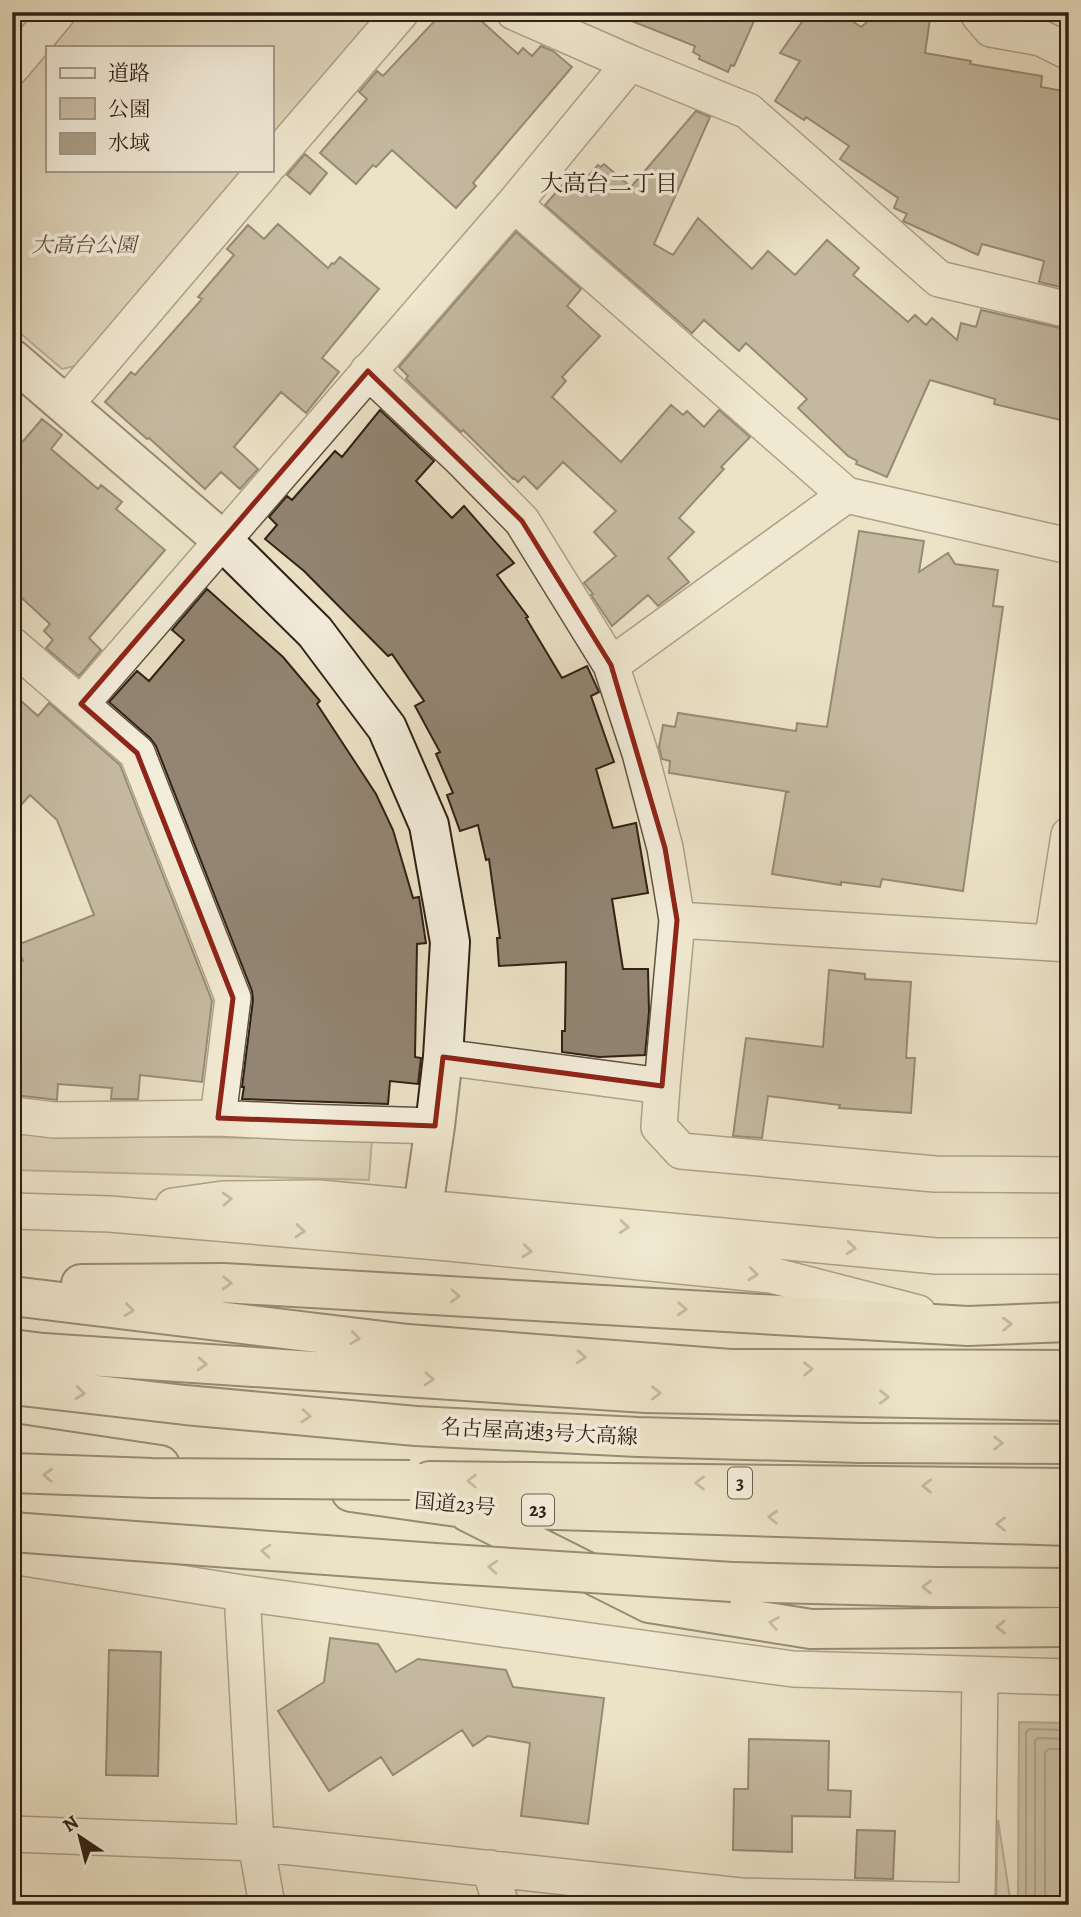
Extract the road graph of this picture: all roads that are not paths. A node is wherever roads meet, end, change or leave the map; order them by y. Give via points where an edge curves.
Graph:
1 (58, 12) edge
2 (401, 12) edge
3 (514, 12) edge
4 (979, 12) edge
5 (1069, 52) edge
6 (630, 63) junction
7 (12, 67) edge
8 (273, 161) edge
9 (263, 172) edge
10 (514, 204) junction
11 (1069, 310) edge
12 (12, 359) edge
13 (369, 371) junction
14 (65, 405) junction
15 (846, 495) junction
16 (222, 540) junction
17 (1069, 546) edge
18 (12, 645) edge
19 (611, 665) junction
20 (81, 704) junction
21 (1069, 835) edge
22 (677, 919) junction
23 (1061, 943) edge
24 (443, 1058) junction
25 (662, 1086) junction
26 (12, 1115) edge
27 (218, 1118) junction
28 (435, 1126) junction
29 (1069, 1175) edge
30 (422, 1208) junction
31 (12, 1211) edge
32 (110, 1214) junction
33 (1069, 1256) edge
34 (12, 1284) edge
35 (12, 1296) edge
36 (1069, 1322) edge
37 (968, 1326) junction
38 (12, 1349) edge
39 (1069, 1370) edge
40 (12, 1385) edge
41 (1069, 1401) edge
42 (12, 1443) edge
43 (1069, 1444) edge
44 (12, 1474) edge
45 (1069, 1488) edge
46 (457, 1507) junction
47 (1069, 1526) edge
48 (12, 1532) edge
49 (12, 1556) edge
50 (1069, 1588) edge
51 (242, 1593) junction
52 (1069, 1627) edge
53 (980, 1676) junction
54 (1069, 1677) edge
55 (12, 1834) edge
56 (256, 1843) junction
57 (490, 1868) junction
58 (741, 1900) edge
59 (976, 1903) edge
60 (267, 1905) edge
61 (501, 1905) edge

1 - 7 street
2 - 8 street
3 - 6 street
4 - 5 street via 991,29 1041,38
6 - 10 street
6 - 11 street via 748,111 939,279
9 - 14 street
10 - 13 street
10 - 15 street
12 - 14 street
13 - 16 street
13 - 19 street via 522,521
14 - 16 street
15 - 17 street
15 - 19 street
16 - 20 street
16 - 24 street via 315,632 387,728 419,801 429,825 450,942
18 - 20 street
19 - 22 street via 665,848
20 - 27 street via 137,753 233,998
21 - 23 street
22 - 23 street
22 - 25 street
24 - 25 street
24 - 28 street
25 - 29 street via 659,1127 681,1152 935,1174
26 - 27 street via 54,1120
27 - 28 street
28 - 30 street
32 -> 30 street via 223,1199 319,1198
30 -> 33 street via 936,1256
31 - 32 street
32 -> 37 street via 771,1275
34 -> 37 highway via 223,1283
35 -> 39 highway via 408,1344 730,1368
37 -> 36 highway
38 -> 41 highway via 646,1393
40 -> 43 highway, 名古屋高速3号大高線 / 3 via 416,1426 638,1437
42 - 46 highway, 国道23号 / 23
45 -> 44 highway, 3, bridge
47 -> 46 highway, 国道23号 / 23
52 -> 46 highway via 811,1629 649,1603
50 -> 48 highway, bridge via 732,1582
49 - 51 street
51 - 53 street via 793,1669
51 - 56 street
53 - 54 street
53 - 59 street
55 - 56 street
56 - 57 street
56 - 60 street
57 - 58 street
57 - 61 street
58 - 59 street

